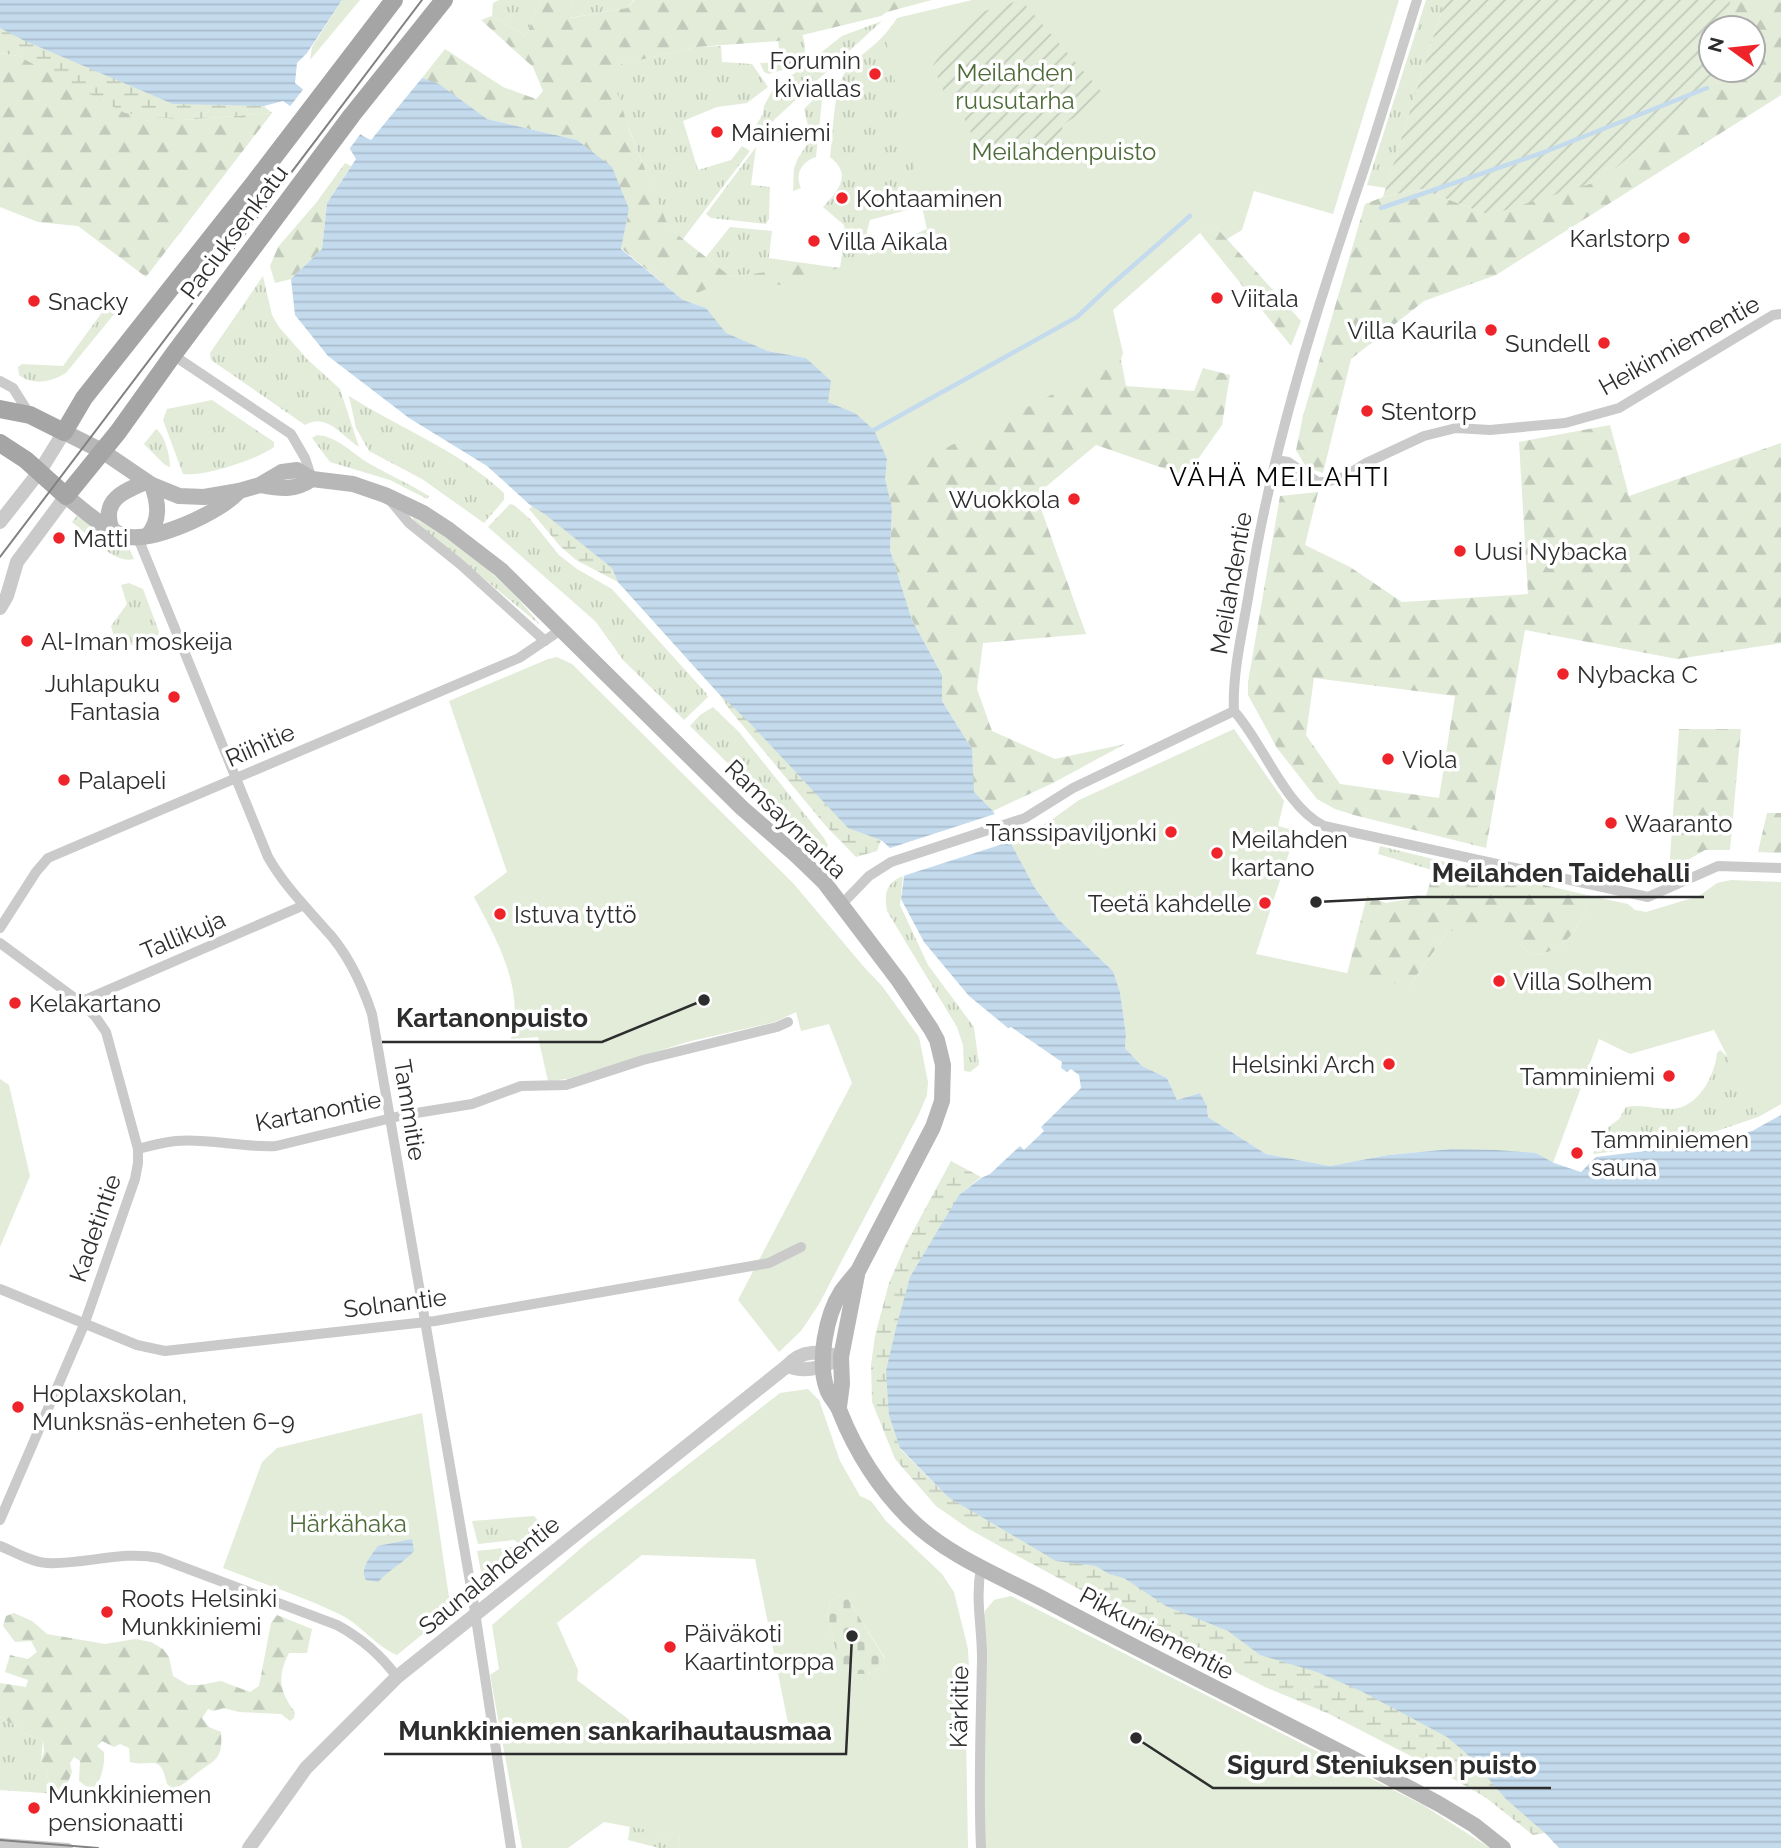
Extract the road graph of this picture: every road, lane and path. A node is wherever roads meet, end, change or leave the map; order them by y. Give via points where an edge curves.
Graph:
1 (394, 0) edge
2 (443, 0) edge
3 (1417, 0) edge
4 (1781, 314) edge
5 (173, 355) junction
6 (0, 381) edge
7 (0, 409) edge
8 (30, 415) junction
9 (64, 432) junction
10 (0, 443) edge
11 (102, 451) junction
12 (1276, 460) junction
13 (40, 471) junction
14 (312, 479) junction
15 (1271, 479) junction
16 (1316, 481) junction
17 (149, 484) junction
18 (239, 491) junction
19 (385, 495) junction
20 (66, 496) junction
21 (0, 522) edge
22 (112, 530) junction
23 (143, 536) junction
24 (0, 608) edge
25 (562, 629) junction
26 (545, 641) junction
27 (1234, 712) junction
28 (235, 778) junction
29 (1781, 868) edge
30 (841, 905) junction
31 (302, 906) junction
32 (0, 928) edge
33 (0, 943) edge
34 (80, 1002) junction
35 (788, 1022) dead end
36 (389, 1118) junction
37 (138, 1149) junction
38 (801, 1247) dead end
39 (858, 1271) junction
40 (0, 1289) edge
41 (425, 1322) junction
42 (84, 1325) junction
43 (841, 1357) junction
44 (824, 1359) junction
45 (839, 1407) junction
46 (0, 1520) edge
47 (0, 1546) edge
48 (981, 1567) junction
49 (475, 1616) junction
50 (397, 1677) junction
51 (0, 1843) edge
52 (68, 1848) edge
53 (249, 1848) edge
54 (511, 1848) edge
55 (981, 1848) edge
56 (1503, 1848) edge

1 - 9 main road, Paciuksenkatu via 80,404
2 - 5 main road, Paciuksenkatu
3 - 12 street, Meilahdentie via 1323,290
4 - 16 street, Heikinniementie via 1619,408 1565,423 1490,430 1456,428 1423,436 1343,477
5 - 11 main road, Paciuksenkatu
5 - 14 street via 291,434
6 - 8 street via 13,388
7 - 8 main road
8 - 9 main road
9 - 11 main road, Ramsaynranta
9 - 13 street, Paciuksenkatu
10 - 13 main road
11 - 17 main road, Ramsaynranta
11 - 20 main road, Paciuksenkatu
12 - 15 street, Meilahdentie
12 - 16 street
13 - 20 main road
13 - 21 street, Paciuksenkatu
14 - 18 main road, Ramsaynranta via 288,470
14 - 19 main road, Ramsaynranta via 353,484
15 - 16 street, Heikinniementie
15 - 27 street, Meilahdentie via 1252,572
17 - 18 main road, Ramsaynranta via 191,498
17 - 22 main road via 115,499 109,514
17 - 23 main road via 157,513 154,528
18 - 23 main road, Ramsaynranta via 211,514
19 - 25 main road, Ramsaynranta via 423,513 474,548
19 - 26 street via 409,523
20 - 22 main road
20 - 24 street via 17,562
22 - 23 main road
23 - 28 street, Tammitie
25 - 26 street, Riihitie
25 - 30 main road, Ramsaynranta via 742,808 824,882
26 - 28 street, Riihitie via 519,658
27 - 29 street via 1310,819 1324,826 1648,897 1718,866
27 - 30 street via 1082,784 1025,818 891,862 869,876
28 - 31 street, Tammitie via 270,860
28 - 32 street, Riihitie via 48,858
30 - 39 main road, Ramsaynranta via 931,1029 944,1077 933,1127
31 - 34 street, Tallikuja
31 - 36 street, Tammitie via 340,947 367,996
33 - 34 street, Kadetintie
34 - 37 street, Kadetintie via 106,1032
35 - 36 street, Kartanontie via 566,1085 521,1086 472,1104
36 - 37 street, Kartanontie via 276,1146 176,1140
36 - 41 street, Tammitie
37 - 42 street, Kadetintie via 135,1179
38 - 41 street, Solnantie via 769,1263
39 - 43 main road, Ramsaynranta
39 - 44 main road, Ramsaynranta via 835,1303
40 - 42 street, Solnantie
41 - 42 street, Solnantie via 165,1351 147,1349
41 - 49 street, Tammitie
42 - 46 street, Kadetintie
43 - 44 street
43 - 45 main road, Pikkuniementie
44 - 45 main road, Pikkuniementie via 827,1391
44 - 49 street, Saunalahdentie via 795,1357
45 - 48 main road, Pikkuniementie via 869,1471 910,1519
47 - 50 street via 47,1563 137,1555 159,1559 337,1625 357,1636
48 - 55 street, Kärkitie via 977,1598 982,1652
48 - 56 main road, Pikkuniementie via 1439,1804
49 - 50 street, Saunalahdentie
49 - 54 street, Tammitie
50 - 53 street, Saunalahdentie via 306,1768
51 - 52 street

